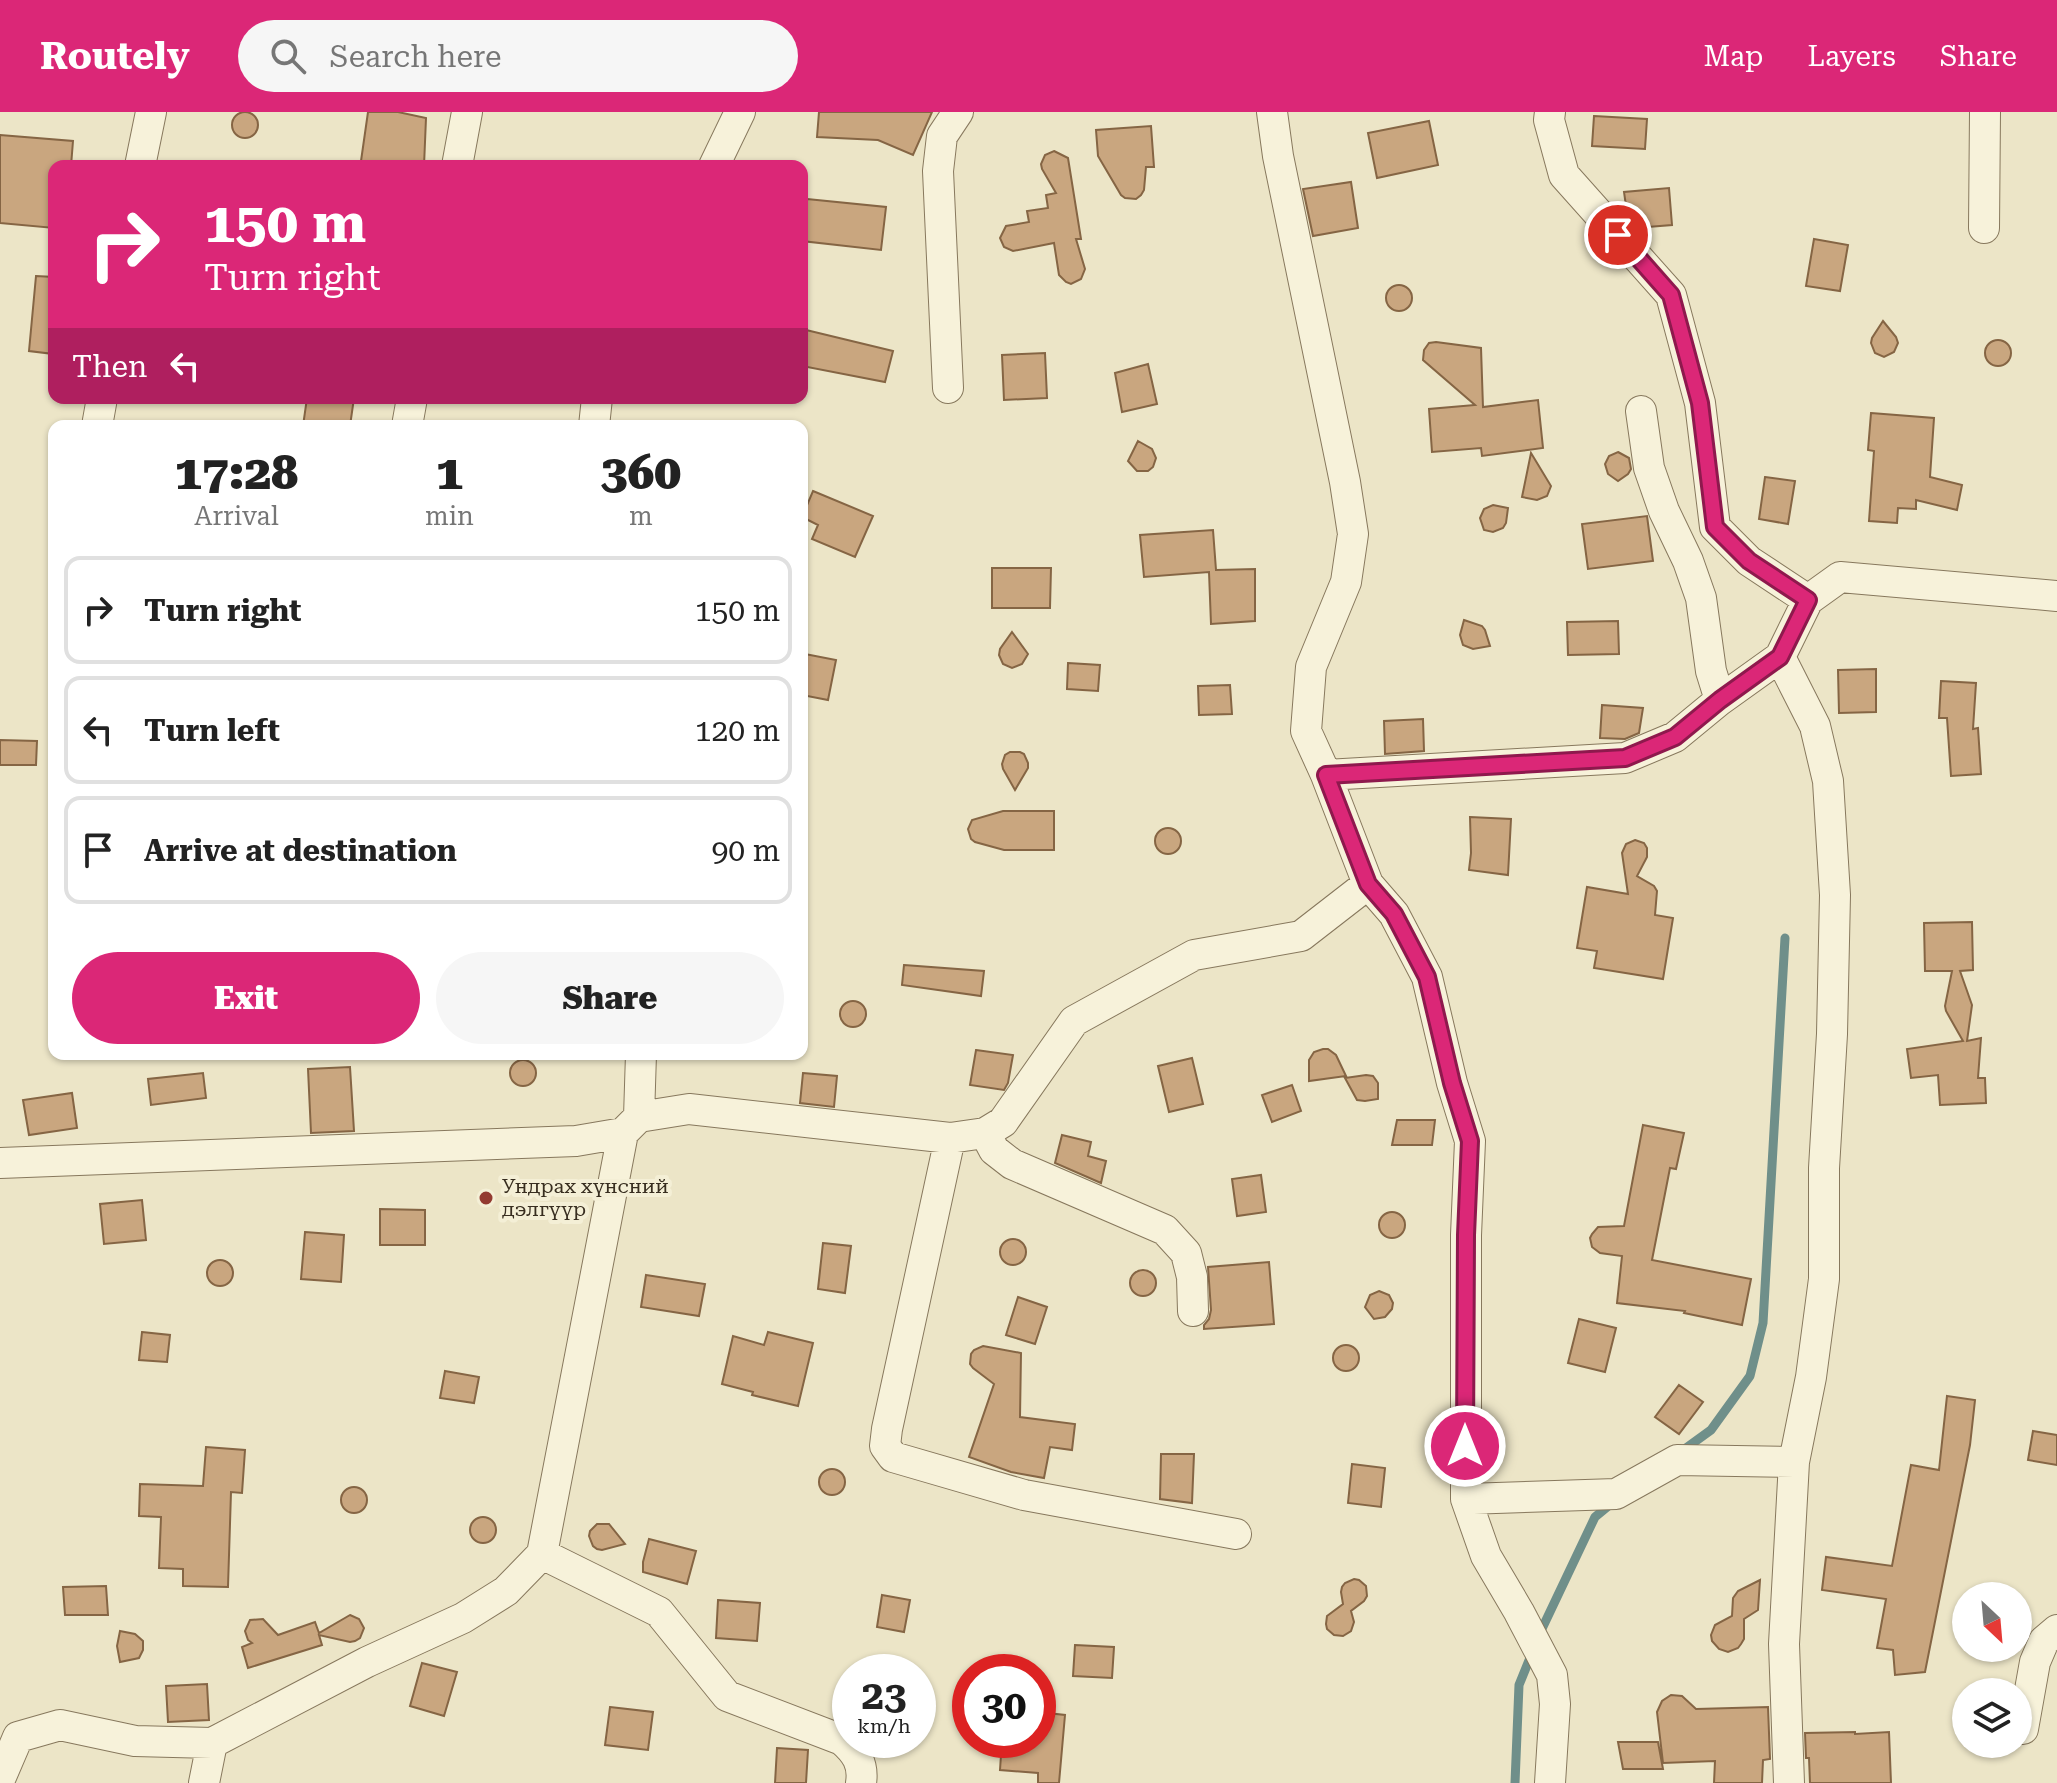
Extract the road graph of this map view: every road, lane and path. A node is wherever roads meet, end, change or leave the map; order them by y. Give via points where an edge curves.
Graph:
1 (151, 112) edge
2 (467, 112) edge
3 (740, 112) edge
4 (958, 112) edge
5 (1272, 112) edge
6 (1550, 112) edge
7 (1985, 112) edge
8 (141, 160) edge
9 (458, 160) edge
10 (717, 160) edge
11 (1984, 228) dead end
12 (948, 388) dead end
13 (1641, 411) dead end
14 (2057, 596) edge
15 (1808, 600) junction
16 (1780, 657) junction
17 (1720, 700) junction
18 (1326, 775) junction
19 (1368, 884) junction
20 (640, 1060) edge
21 (631, 1125) junction
22 (985, 1133) junction
23 (950, 1138) junction
24 (0, 1163) edge
25 (1193, 1311) dead end
26 (1794, 1462) junction
27 (1466, 1499) junction
28 (1236, 1534) dead end
29 (542, 1554) junction
30 (2057, 1630) edge
31 (2032, 1679) edge
32 (212, 1743) junction
33 (0, 1779) edge
34 (204, 1783) edge
35 (861, 1783) edge
36 (1550, 1783) edge
37 (1789, 1783) edge

1 - 8 street
2 - 9 street
3 - 10 street
4 - 12 street via 942,136 938,171
5 - 18 street via 1353,534 1346,582 1311,667 1306,731
6 - 15 street via 1564,175 1671,295 1700,403 1715,527 1749,561
7 - 11 street
13 - 17 street via 1649,468 1701,598
14 - 15 street via 1840,577
15 - 16 street
16 - 17 street
16 - 26 street via 1815,726 1828,781 1835,895 1824,1279
17 - 18 street via 1675,737 1625,758
18 - 19 street
19 - 22 street via 1301,936 1194,955 1074,1021 1003,1122
19 - 27 street via 1394,914 1427,977 1470,1141
20 - 21 street
21 - 23 street via 689,1109
21 - 24 street via 576,1141
21 - 29 street
22 - 23 street
22 - 25 street via 994,1150 1012,1164 1165,1230 1186,1253
23 - 28 street via 885,1446 893,1457 1024,1495
26 - 27 street via 1677,1460 1616,1494
26 - 37 street via 1784,1644
27 - 36 street via 1486,1556 1552,1675
29 - 32 street via 506,1591 463,1618
29 - 35 street via 659,1612 727,1696 842,1740 856,1753
30 - 31 street via 2044,1641
32 - 33 street via 135,1741 60,1725 18,1737
32 - 34 street

